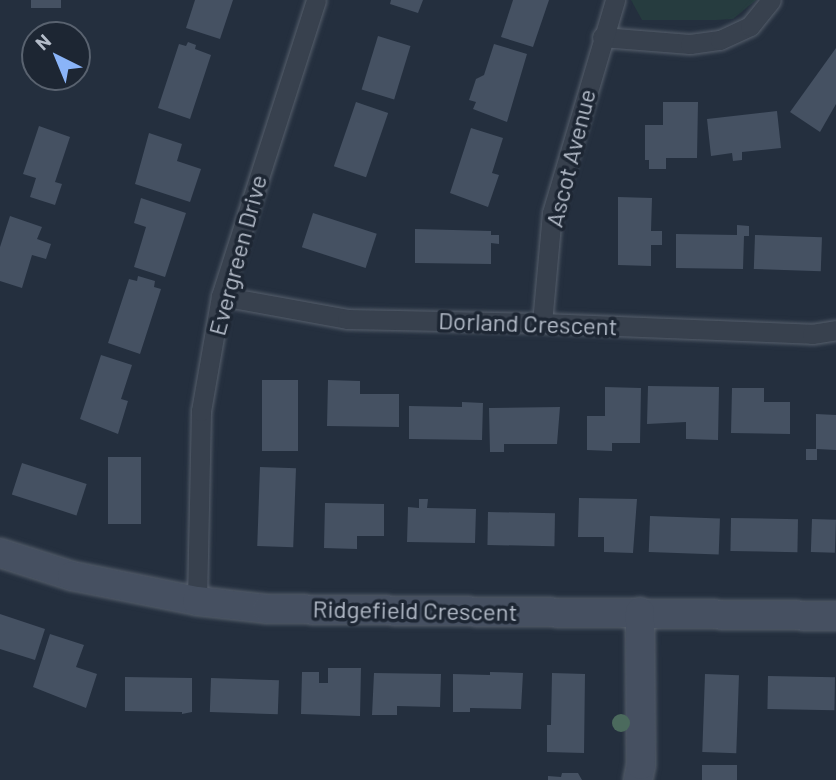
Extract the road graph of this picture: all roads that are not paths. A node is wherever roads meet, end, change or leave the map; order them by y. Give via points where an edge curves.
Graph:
1 (316, 0) edge
2 (615, 0) edge
3 (771, 0) edge
4 (602, 37) junction
5 (220, 296) junction
6 (542, 323) junction
7 (836, 330) edge
8 (0, 553) edge
9 (197, 601) junction
10 (640, 612) junction
11 (836, 616) edge
12 (638, 780) edge

1 - 5 street, Evergreen Drive
2 - 4 street, Ascot Avenue
3 - 4 street via 750,26 720,40 690,44
4 - 6 street, Ascot Avenue via 552,213
5 - 6 street, Dorland Crescent via 347,319
5 - 9 street, Evergreen Drive via 201,411
6 - 7 street, Dorland Crescent via 812,334
8 - 9 street, Ridgefield Crescent via 72,576
9 - 10 street, Ridgefield Crescent via 267,609
10 - 11 street, Ridgefield Crescent
10 - 12 street

